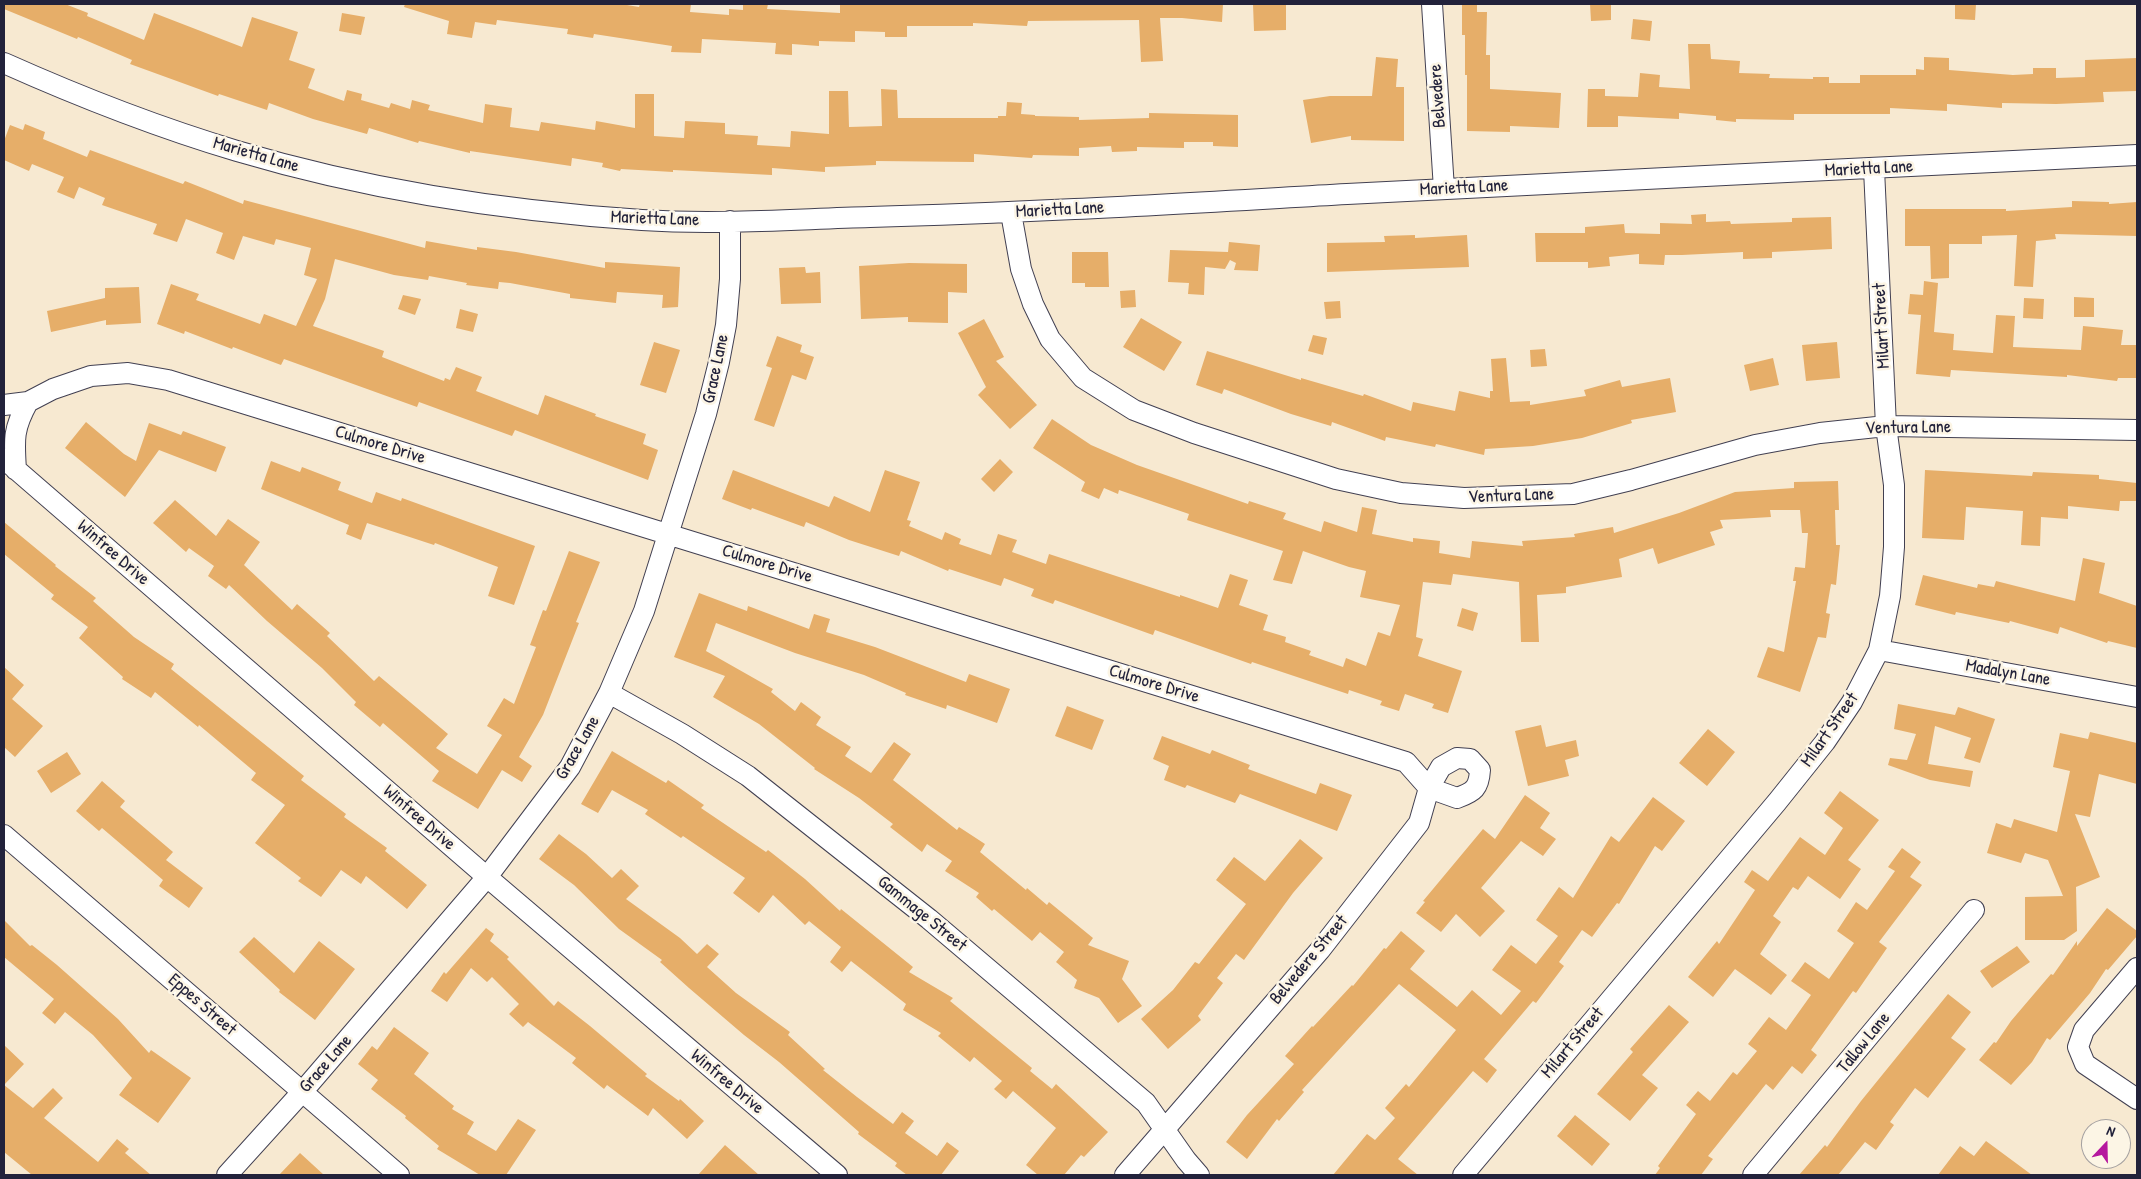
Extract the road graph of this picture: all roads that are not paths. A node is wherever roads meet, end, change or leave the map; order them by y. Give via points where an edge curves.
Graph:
1 (1432, 4) edge
2 (4, 63) edge
3 (2137, 155) edge
4 (1874, 169) junction
5 (1444, 188) junction
6 (1011, 213) junction
7 (730, 221) junction
8 (28, 402) junction
9 (4, 405) edge
10 (1886, 426) junction
11 (2137, 430) edge
12 (10, 464) edge
13 (669, 534) junction
14 (1879, 650) junction
15 (609, 693) junction
16 (2137, 697) edge
17 (1429, 788) junction
18 (4, 834) edge
19 (487, 877) junction
20 (1974, 910) dead end
21 (2137, 968) edge
22 (302, 1091) junction
23 (2137, 1099) edge
24 (1165, 1128) junction
25 (227, 1175) edge
26 (400, 1175) edge
27 (837, 1175) edge
28 (1125, 1175) edge
29 (1199, 1175) edge
30 (1462, 1175) edge
31 (1753, 1175) edge

1 - 5 street, Belvedere
2 - 7 street, Marietta Lane via 145,121 238,151 331,175 440,197 546,212 648,220
3 - 4 street, Marietta Lane
4 - 5 street, Marietta Lane
4 - 10 street, Milart Street
5 - 6 street, Marietta Lane
6 - 7 street, Marietta Lane
6 - 10 street, Ventura Lane via 1021,268 1032,304 1050,338 1083,378 1134,410 1336,479 1401,493 1464,498 1573,494 1755,445 1820,433
7 - 13 street, Grace Lane via 730,279 720,362
8 - 9 street, Culmore Drive
8 - 12 street via 15,428
8 - 13 street, Culmore Drive via 52,389 91,376 128,373 150,376
10 - 11 street, Ventura Lane
10 - 14 street, Milart Street via 1894,485 1894,547 1890,596
12 - 19 street, Winfree Drive
13 - 15 street, Grace Lane via 644,611
13 - 17 street, Culmore Drive via 1406,762
14 - 16 street, Madalyn Lane
14 - 30 street, Milart Street via 1852,702 1825,742
15 - 19 street, Grace Lane via 570,767
15 - 24 street, Gammage Street via 748,776 809,823 1024,998 1146,1103
17 - 17 street via 1441,767 1456,758 1470,759 1480,770 1479,782 1471,793 1457,798
17 - 24 street, Belvedere Street via 1419,823 1320,950
18 - 22 street, Eppes Street
19 - 22 street, Grace Lane
19 - 27 street, Winfree Drive
20 - 31 street, Tallow Lane
21 - 23 street via 2084,1030 2078,1047 2085,1064
22 - 25 street, Grace Lane
22 - 26 street, Eppes Street
24 - 28 street, Belvedere Street
24 - 29 street, Gammage Street

